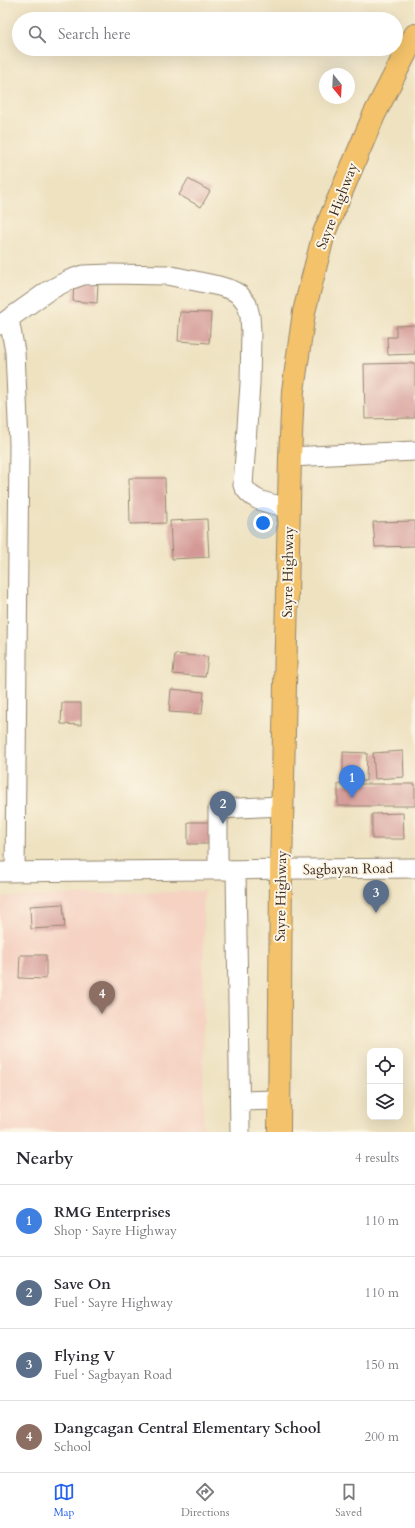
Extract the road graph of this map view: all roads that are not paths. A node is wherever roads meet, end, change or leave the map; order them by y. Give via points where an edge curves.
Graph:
1 (415, 35) edge
2 (5, 322) edge
3 (415, 451) edge
4 (290, 457) junction
5 (289, 508) junction
6 (282, 806) junction
7 (415, 868) edge
8 (218, 870) junction
9 (236, 870) junction
10 (281, 870) junction
11 (8, 872) edge
12 (279, 1100) junction
13 (240, 1101) junction
14 (240, 1132) edge
15 (279, 1132) edge

1 - 4 highway, Sayre Highway via 374,115 324,233 304,312 293,391
2 - 5 street via 48,291 83,275 167,275 219,286 240,295 247,304 251,332 244,485 250,495 257,499
2 - 11 street via 15,352 19,444
3 - 4 street
4 - 5 highway, Sayre Highway
5 - 6 highway, Sayre Highway
6 - 8 street via 218,808
6 - 10 highway, Sayre Highway
7 - 10 street, Sagbayan Road
8 - 9 street, Sagbayan Road
8 - 11 street, Sagbayan Road
9 - 10 street, Sagbayan Road
9 - 13 street
10 - 12 highway, Sayre Highway
12 - 13 street
12 - 15 highway, Sayre Highway
13 - 14 street

